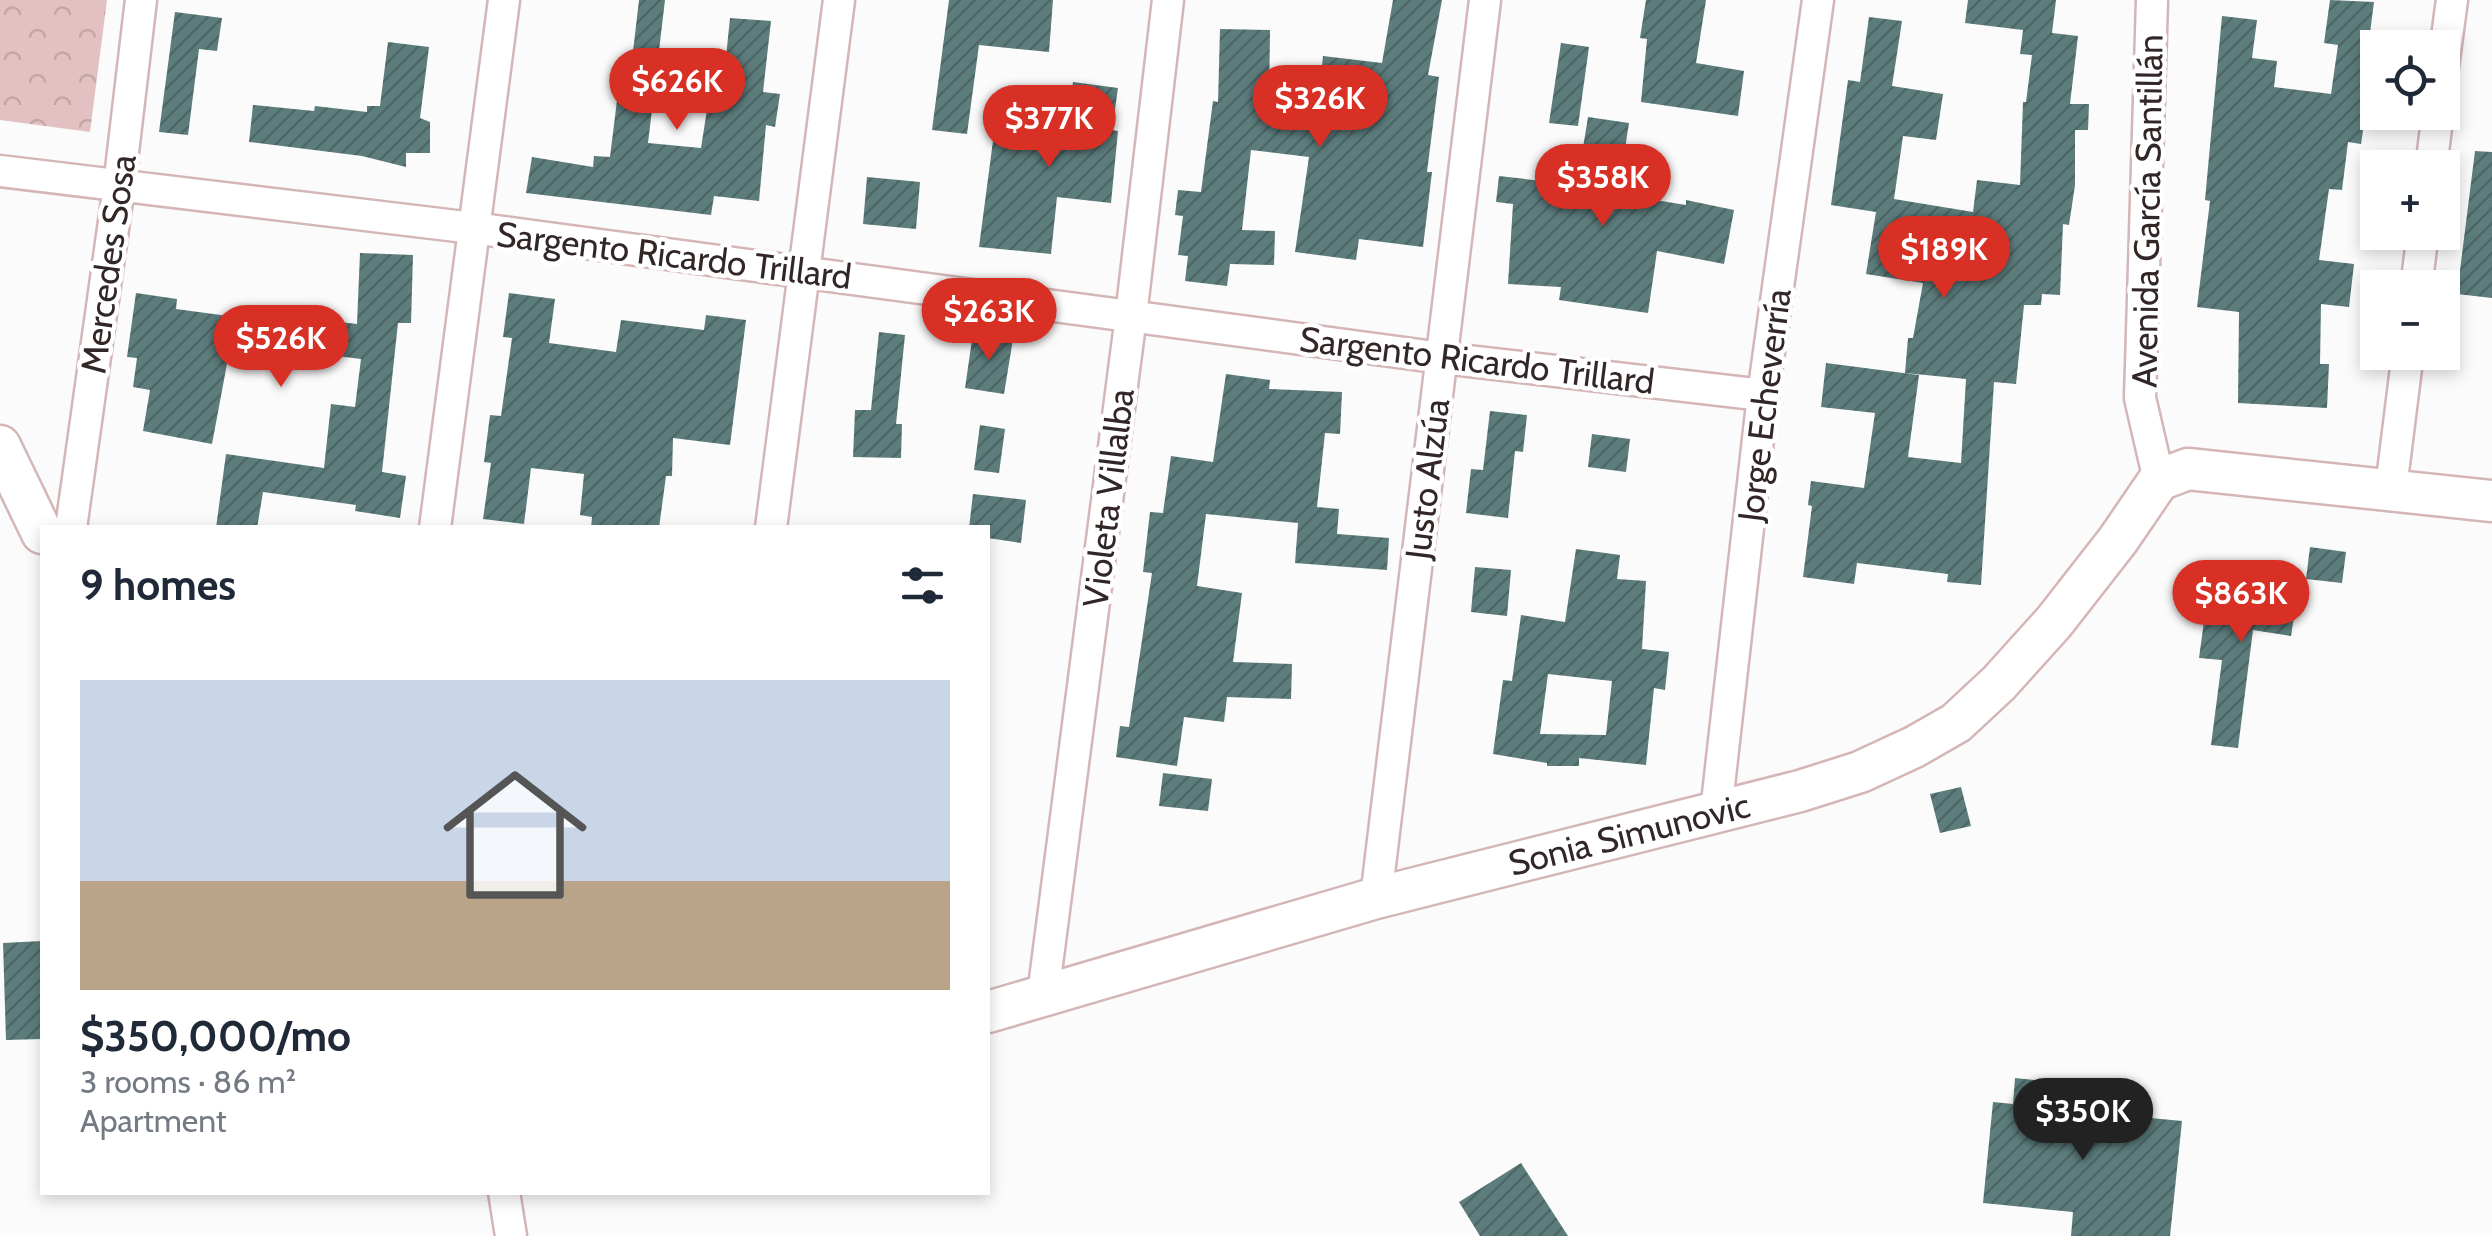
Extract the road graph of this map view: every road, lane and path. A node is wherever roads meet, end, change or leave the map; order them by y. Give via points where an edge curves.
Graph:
1 (141, 0) edge
2 (504, 0) edge
3 (839, 0) edge
4 (1168, 0) edge
5 (1485, 0) edge
6 (1818, 0) edge
7 (2152, 0) edge
8 (2452, 0) edge
9 (2448, 30) edge
10 (0, 171) edge
11 (119, 186) junction
12 (473, 228) junction
13 (804, 272) junction
14 (1131, 316) junction
15 (1442, 358) junction
16 (2406, 370) edge
17 (1763, 395) junction
18 (0, 446) edge
19 (2160, 480) junction
20 (2391, 488) junction
21 (2492, 502) edge
22 (71, 525) edge
23 (434, 525) edge
24 (770, 525) edge
25 (40, 529) edge
26 (1716, 812) junction
27 (1376, 898) junction
28 (1043, 996) junction
29 (990, 1011) edge
30 (504, 1195) edge
31 (511, 1236) edge

1 - 11 street, Mercedes Sosa
2 - 12 street
3 - 13 street
4 - 14 street, Violeta Villalba
5 - 15 street, Justo Alzúa
6 - 17 street, Jorge Echeverría
7 - 19 street, Avenida García Santillán via 2140,398
8 - 9 street
10 - 11 street, Sargento Ricardo Trillard
11 - 12 street, Sargento Ricardo Trillard
11 - 22 street, Mercedes Sosa
12 - 13 street, Sargento Ricardo Trillard
12 - 23 street
13 - 14 street, Sargento Ricardo Trillard
13 - 24 street
14 - 15 street, Sargento Ricardo Trillard
14 - 28 street, Violeta Villalba
15 - 17 street, Sargento Ricardo Trillard
15 - 27 street, Justo Alzúa
16 - 20 street
17 - 26 street, Jorge Echeverría
18 - 25 street
19 - 20 street via 2188,468
19 - 26 street, Sonia Simunovic via 2054,622 1956,722 1860,772
20 - 21 street
26 - 27 street, Sonia Simunovic
27 - 28 street, Sonia Simunovic
28 - 29 street, Sonia Simunovic
30 - 31 street

